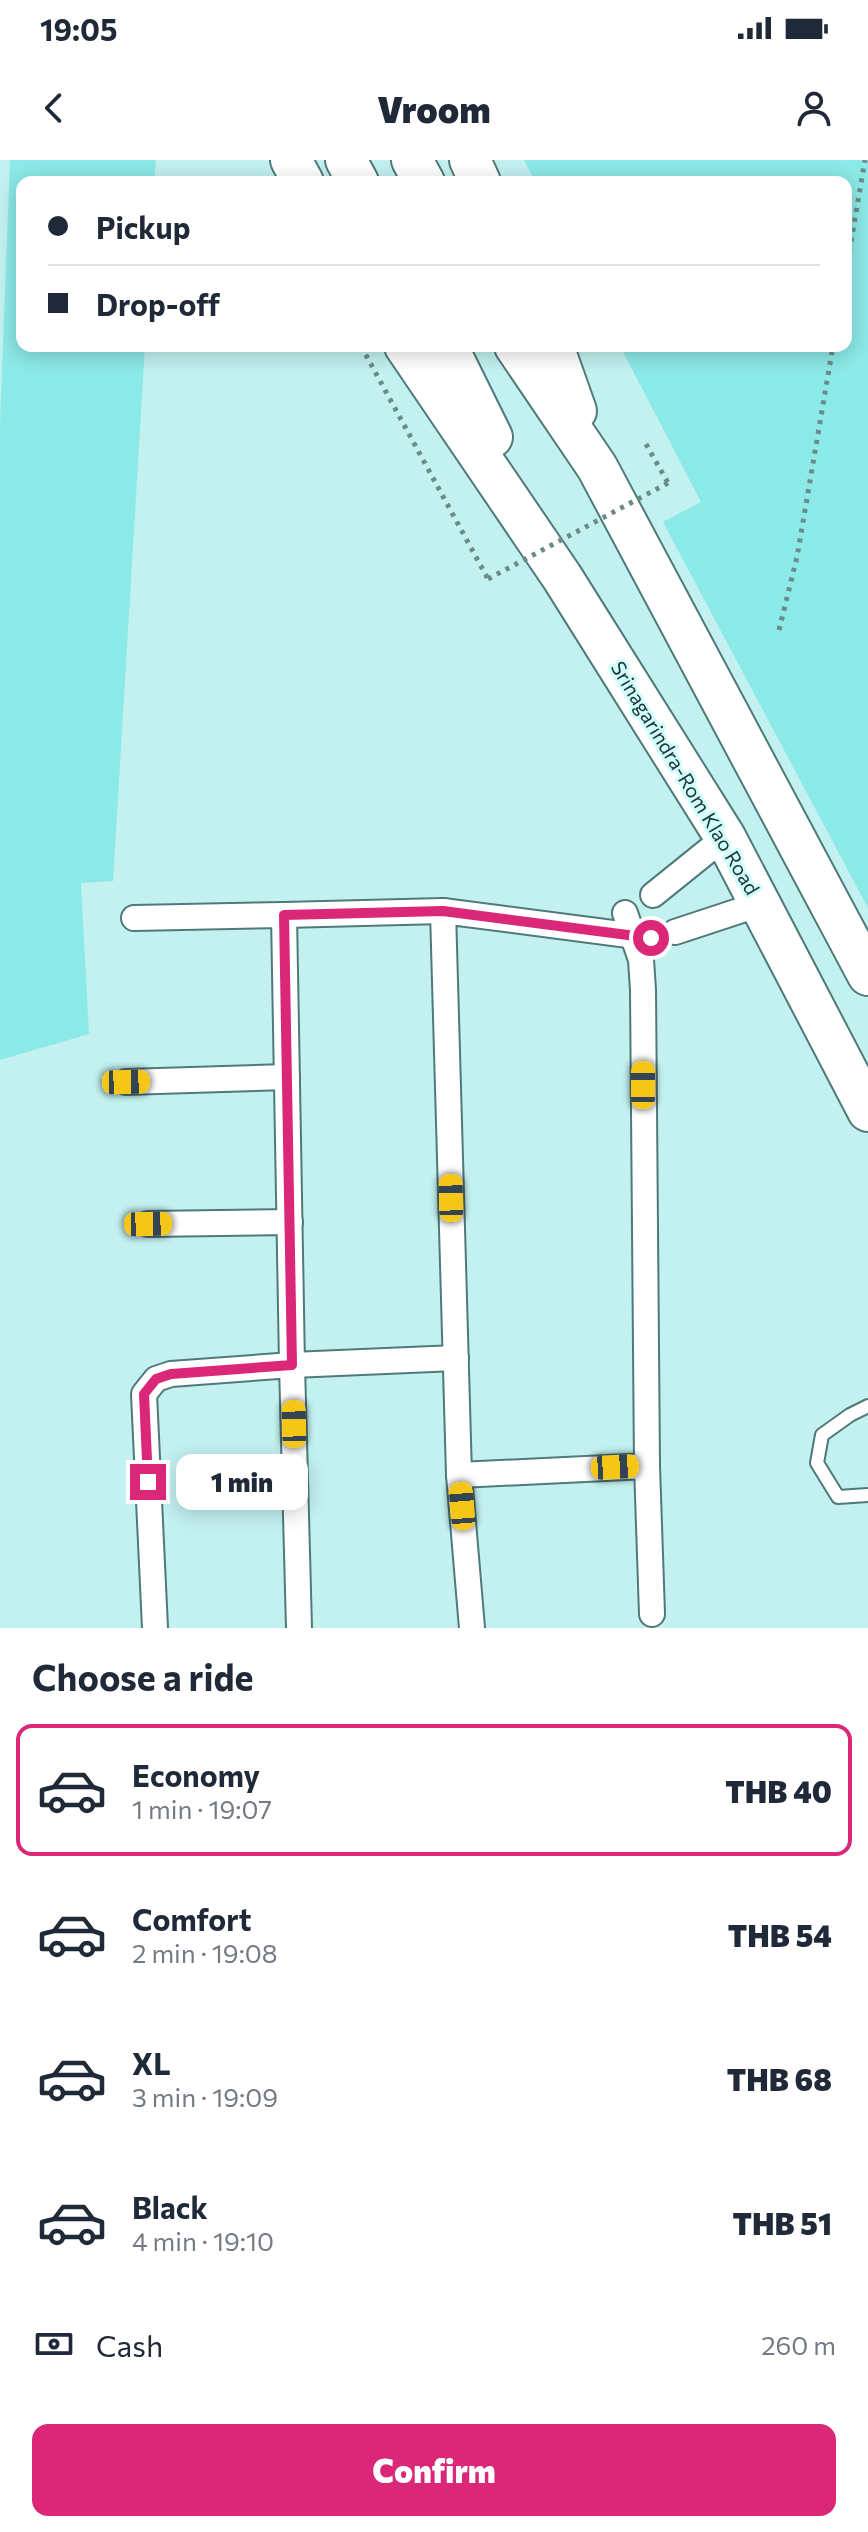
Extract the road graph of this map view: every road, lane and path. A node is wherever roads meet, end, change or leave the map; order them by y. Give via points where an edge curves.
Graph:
1 (865, 160) edge
2 (852, 236) edge
3 (364, 352) edge
4 (409, 352) edge
5 (450, 352) edge
6 (519, 352) edge
7 (555, 352) edge
8 (832, 352) edge
9 (646, 444) dead end
10 (597, 467) junction
11 (562, 577) junction
12 (779, 630) dead end
13 (725, 837) junction
14 (638, 904) junction
15 (760, 904) junction
16 (443, 911) junction
17 (284, 915) junction
18 (134, 918) dead end
19 (600, 932) junction
20 (675, 932) dead end
21 (642, 937) junction
22 (868, 975) edge
23 (287, 1077) junction
24 (126, 1082) dead end
25 (868, 1111) edge
26 (290, 1222) junction
27 (148, 1224) dead end
28 (456, 1358) junction
29 (292, 1365) junction
30 (868, 1406) edge
31 (647, 1466) junction
32 (459, 1475) junction
33 (868, 1495) edge
34 (652, 1614) dead end
35 (155, 1628) edge
36 (299, 1628) edge
37 (472, 1628) edge

1 - 2 path
3 - 9 path, bridge via 488,579 668,483
4 - 11 main road, Srinagarindra-Rom Klao Road
5 - 11 main road, Srinagarindra-Rom Klao Road
6 - 10 main road
7 - 10 main road
8 - 12 path via 797,557
10 - 22 main road
11 - 13 main road, Srinagarindra-Rom Klao Road
13 - 14 street
13 - 15 main road, Srinagarindra-Rom Klao Road
14 - 19 street
14 - 21 street
15 - 20 street
15 - 25 main road, Srinagarindra-Rom Klao Road
16 - 17 street
16 - 19 street
16 - 28 street
17 - 18 street
17 - 23 street
19 - 21 street
21 - 31 street
23 - 24 street
23 - 26 street
26 - 27 street
26 - 29 street
28 - 29 street
28 - 32 street
29 - 35 street via 171,1374 156,1379 144,1394
29 - 36 street
30 - 33 lane via 822,1435 817,1463 838,1497
31 - 32 street
31 - 34 street
32 - 37 street

